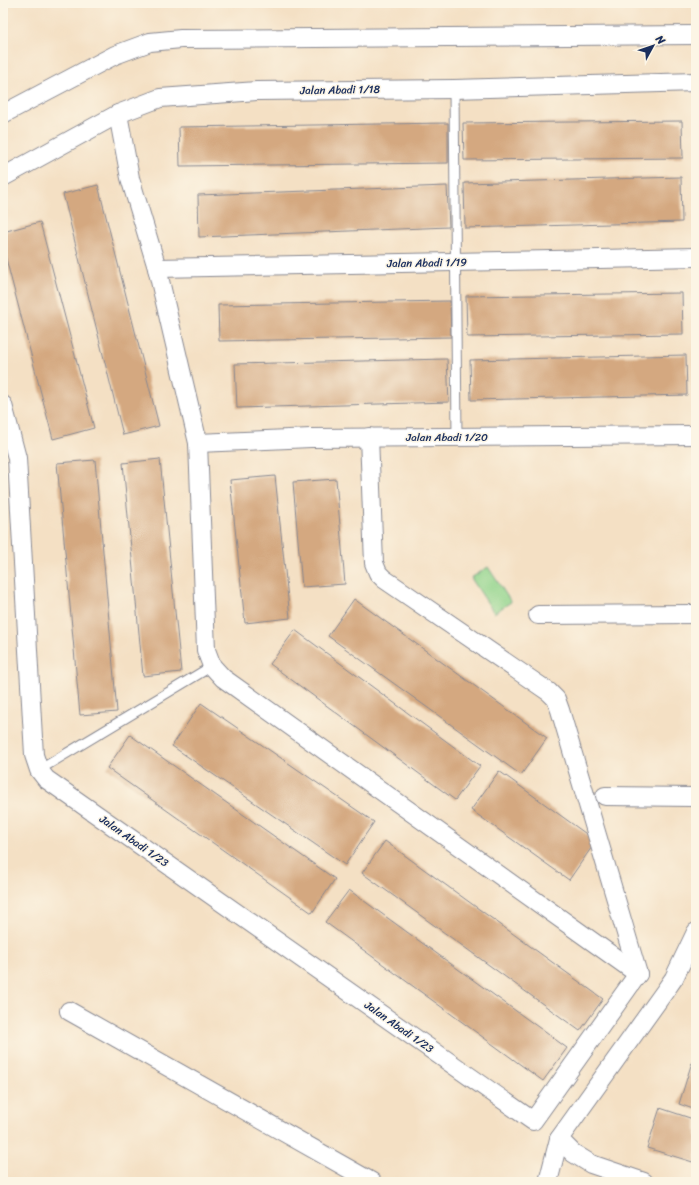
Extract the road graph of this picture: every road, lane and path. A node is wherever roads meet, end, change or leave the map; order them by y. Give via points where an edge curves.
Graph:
1 (696, 35) edge
2 (696, 82) edge
3 (454, 89) junction
4 (3, 114) edge
5 (118, 114) junction
6 (3, 177) edge
7 (696, 257) edge
8 (455, 262) junction
9 (157, 268) junction
10 (3, 405) edge
11 (696, 435) edge
12 (369, 437) junction
13 (456, 438) junction
14 (198, 443) junction
15 (696, 614) edge
16 (538, 615) dead end
17 (212, 666) junction
18 (39, 770) junction
19 (605, 796) dead end
20 (696, 796) edge
21 (696, 932) edge
22 (638, 974) junction
23 (69, 1011) dead end
24 (559, 1139) junction
25 (372, 1182) edge
26 (548, 1182) edge
27 (644, 1182) edge

1 - 4 street via 181,38 150,42 115,55
2 - 3 street, Jalan Abadi 1/18
3 - 5 street, Jalan Abadi 1/18 via 256,91 160,98
3 - 8 lane
5 - 6 street, Jalan Abadi 1/18
5 - 9 street via 130,178
7 - 8 street, Jalan Abadi 1/19
8 - 9 street, Jalan Abadi 1/19
8 - 13 lane
9 - 14 street
10 - 18 street, Jalan Abadi 1/23 via 17,458 34,755
11 - 13 street, Jalan Abadi 1/20
12 - 13 street, Jalan Abadi 1/20
12 - 14 street, Jalan Abadi 1/20
12 - 22 street via 374,563 378,573 556,699
14 - 17 street via 206,650
15 - 16 street
17 - 18 lane
17 - 22 street via 224,678
18 - 22 street, Jalan Abadi 1/23 via 46,779 533,1121
19 - 20 street
21 - 24 street via 674,978
23 - 25 street
24 - 26 street
24 - 27 street via 573,1153 591,1164

